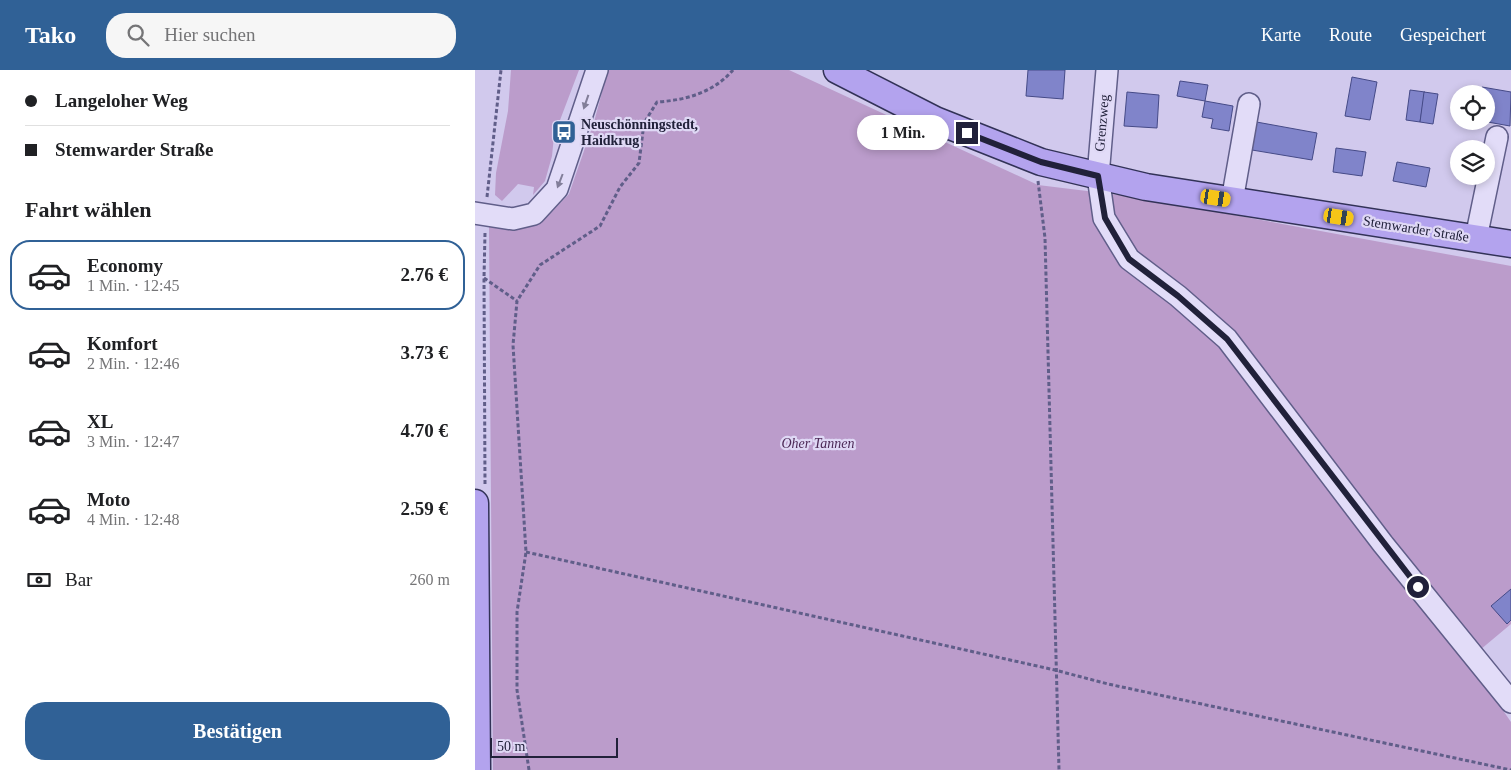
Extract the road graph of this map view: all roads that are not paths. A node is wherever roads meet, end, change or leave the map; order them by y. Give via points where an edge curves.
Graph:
1 (597, 70) edge
2 (837, 70) edge
3 (1107, 70) edge
4 (1249, 104) dead end
5 (1497, 137) dead end
6 (1098, 176) junction
7 (1232, 201) junction
8 (481, 214) edge
9 (1476, 238) junction
10 (1511, 244) edge
11 (480, 494) edge
12 (475, 540) edge
13 (1511, 702) edge
14 (477, 770) edge

1 -> 8 street via 557,189 534,214 513,219
2 - 6 main road, Stemwarder Straße via 935,120 1041,162
3 - 6 street, Grenzweg
4 - 7 street
5 - 9 street
6 - 7 main road, Stemwarder Straße via 1146,188
6 - 13 street, Grenzweg via 1105,218 1129,259 1227,339 1383,544
7 - 9 main road, Stemwarder Straße
9 - 10 main road, Stemwarder Straße
11 - 12 main road
12 - 14 main road

